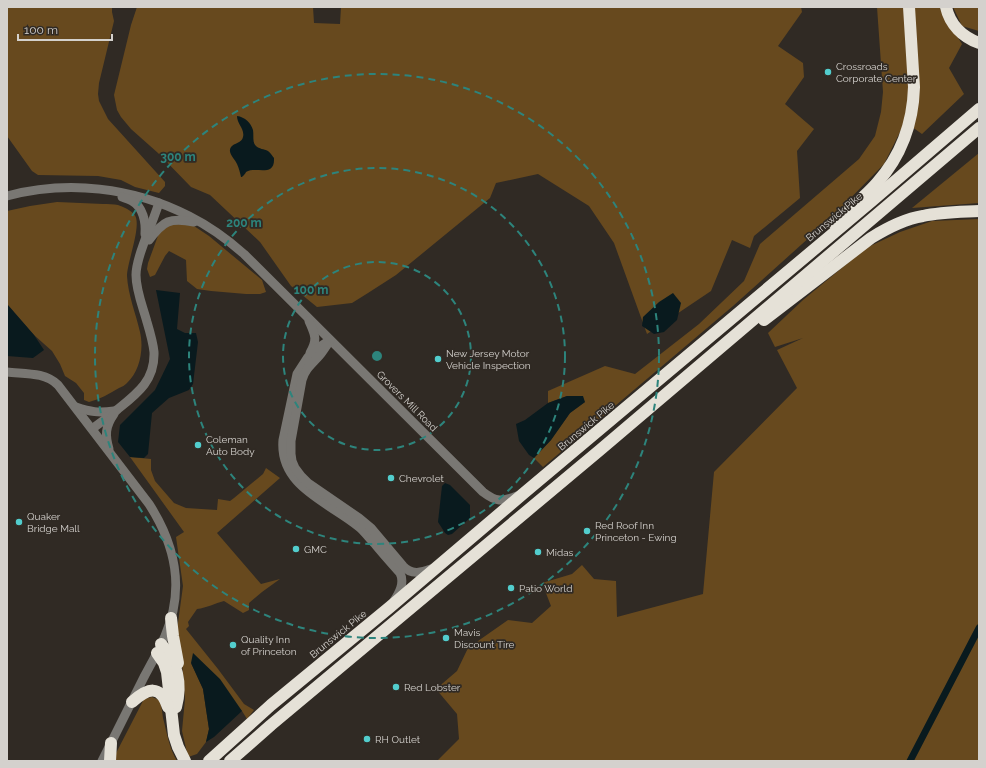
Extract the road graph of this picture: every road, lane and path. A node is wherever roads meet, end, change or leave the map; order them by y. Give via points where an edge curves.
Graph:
1 (946, 7) edge
2 (910, 10) edge
3 (979, 43) edge
4 (979, 109) edge
5 (979, 128) edge
6 (979, 138) edge
7 (925, 174) junction
8 (104, 190) junction
9 (7, 196) edge
10 (159, 203) junction
11 (979, 211) edge
12 (205, 225) junction
13 (141, 251) junction
14 (308, 318) junction
15 (330, 340) junction
16 (308, 357) junction
17 (7, 372) edge
18 (661, 398) junction
19 (636, 399) junction
20 (75, 407) junction
21 (115, 411) junction
22 (92, 429) junction
23 (110, 452) junction
24 (524, 494) junction
25 (436, 568) junction
26 (390, 607) junction
27 (171, 618) junction
28 (159, 648) junction
29 (178, 681) junction
30 (132, 702) junction
31 (172, 718) junction
32 (111, 743) junction
33 (183, 757) edge
34 (102, 761) edge
35 (110, 761) edge
36 (209, 761) edge
37 (230, 761) edge

1 - 3 highway via 960,32
2 - 19 highway via 914,100 903,143 888,169 865,195
4 - 19 highway, Brunswick Pike
5 - 7 highway
6 - 7 highway
7 - 18 highway
8 - 9 street, Grovers Mill Road via 53,188
8 - 10 street, Grovers Mill Road
8 - 13 street via 132,201 141,211 145,226
10 - 12 street, Grovers Mill Road
10 - 13 street
11 - 18 highway via 922,216 883,230
12 - 13 street via 183,220 168,222 155,231
12 - 14 street, Grovers Mill Road via 244,254
13 - 21 street via 136,282 153,342 153,361 148,379 142,388
14 - 15 street, Grovers Mill Road
14 - 16 street via 315,342
15 - 16 street
15 - 24 street, Grovers Mill Road via 483,492 501,501
15 - 25 street via 303,375 291,442 295,468 308,483 371,528 408,570 422,573
16 - 26 street via 295,380 284,440 284,456 298,484 359,527 400,573 401,587
17 - 20 street via 48,378 58,385
18 - 37 highway
19 - 24 highway, Brunswick Pike
20 - 21 street via 103,413
20 - 22 street
21 - 22 street
21 - 23 street via 106,432
22 - 23 street
23 - 27 street via 153,510 169,542 176,578
24 - 25 highway, Brunswick Pike
25 - 26 highway, Brunswick Pike
26 - 36 highway, Brunswick Pike via 271,705
27 - 28 street
27 - 29 highway
28 - 29 highway via 167,650 176,669
28 - 30 street
28 - 31 highway via 167,672
29 - 31 highway via 177,705
30 - 31 highway via 146,691 157,692 163,695
30 - 32 street
31 - 33 highway via 174,735
32 - 34 street
32 - 35 highway

